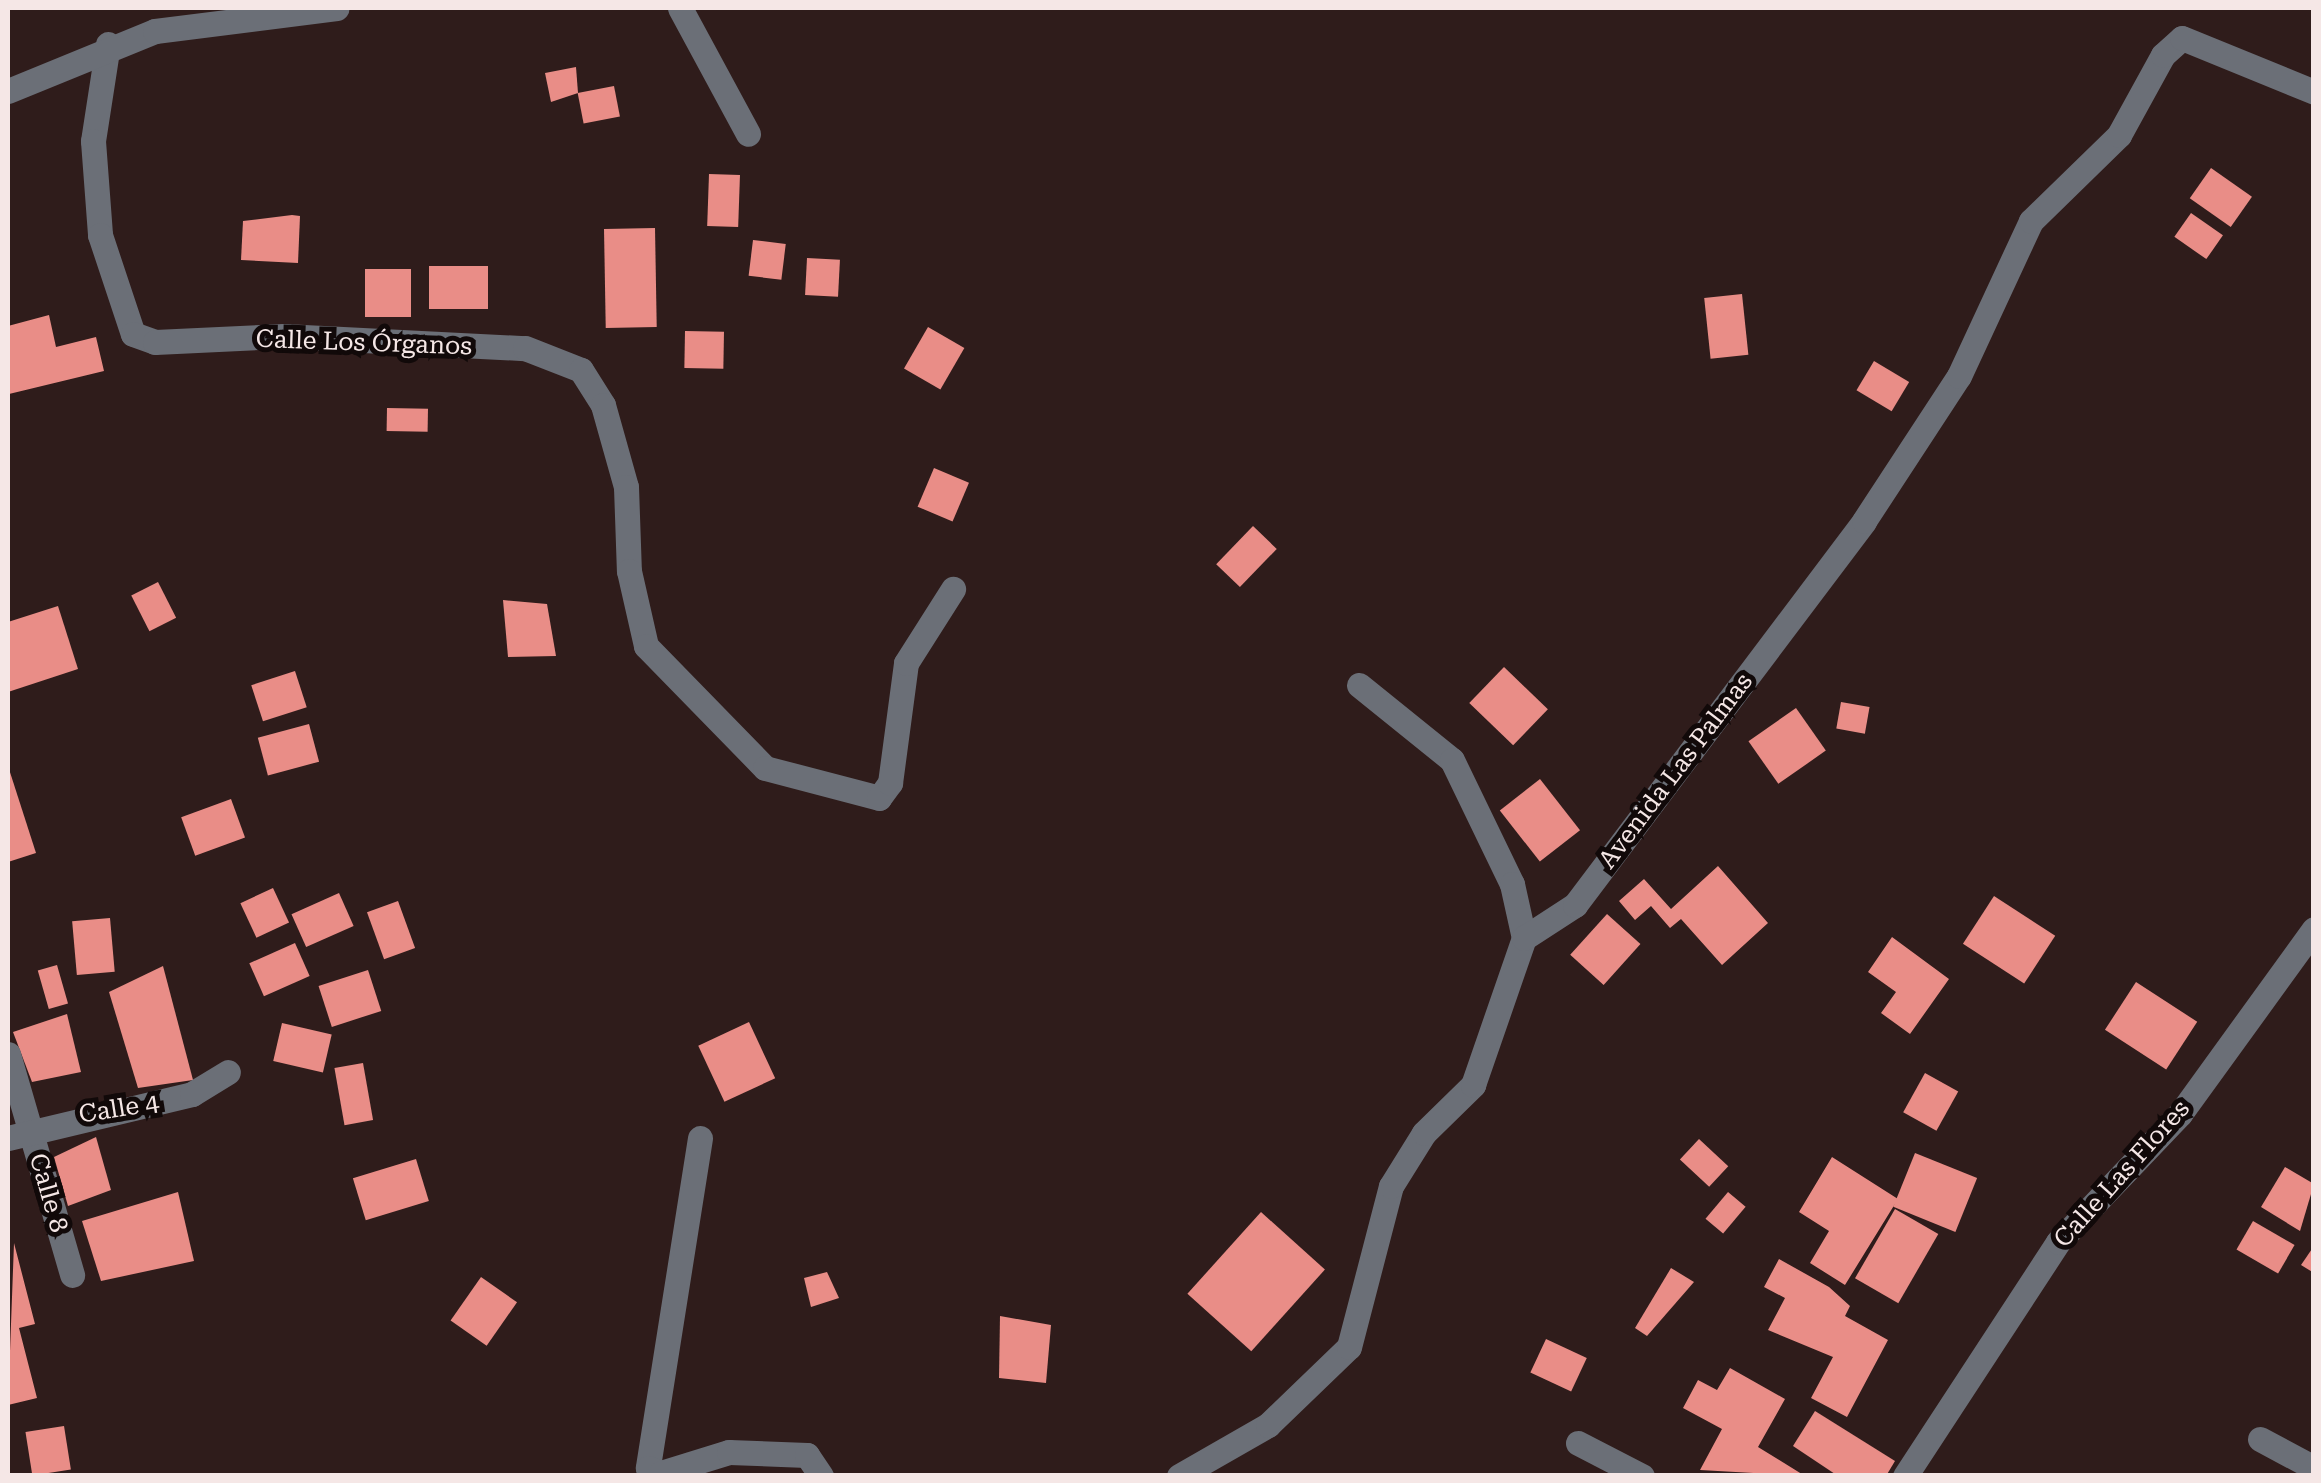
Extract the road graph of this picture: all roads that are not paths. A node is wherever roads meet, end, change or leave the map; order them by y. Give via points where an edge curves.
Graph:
1 (337, 8) edge
2 (680, 8) edge
3 (108, 44) junction
4 (8, 91) edge
5 (2314, 92) edge
6 (748, 134) dead end
7 (953, 590) dead end
8 (1359, 684) dead end
9 (2314, 929) edge
10 (1524, 938) junction
11 (8, 1054) edge
12 (228, 1072) dead end
13 (19, 1134) edge
14 (700, 1138) dead end
15 (72, 1275) dead end
16 (2260, 1439) dead end
17 (1578, 1443) dead end
18 (2314, 1468) edge
19 (821, 1476) edge
20 (1179, 1476) edge
21 (1642, 1476) edge
22 (1905, 1476) edge

1 - 3 street
2 - 6 street
3 - 4 street
3 - 7 street, Calle Los Órganos via 93,141 100,235 133,334 155,342 284,336 525,348 581,370 604,405 626,486 629,571 646,646 765,768 879,798 890,782 906,663
5 - 10 street, Avenida Las Palmas via 2182,38 2119,135 2032,221 1959,376 1864,521 1575,905
8 - 10 street via 1452,760 1512,884
9 - 22 street, Calle Las Flores via 2180,1114 2058,1242
10 - 20 street via 1473,1085 1424,1133 1391,1186 1349,1346 1268,1425
11 - 13 street, Calle 8
12 - 13 street, Calle 4 via 192,1094
13 - 15 street, Calle 8
14 - 19 street via 648,1468 661,1473 730,1452 807,1455
16 - 18 street
17 - 21 street

